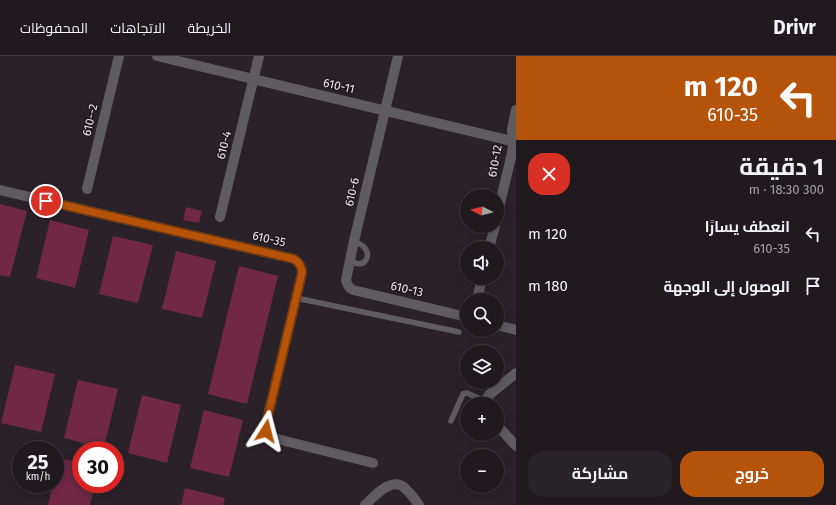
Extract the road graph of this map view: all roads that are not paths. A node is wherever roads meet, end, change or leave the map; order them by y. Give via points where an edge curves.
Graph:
1 (119, 56) edge
2 (156, 56) edge
3 (259, 56) edge
4 (398, 56) edge
5 (182, 59) edge
6 (254, 79) junction
7 (385, 110) junction
8 (516, 110) edge
9 (514, 141) edge
10 (87, 189) dead end
11 (503, 189) edge
12 (0, 190) edge
13 (220, 217) dead end
14 (354, 241) junction
15 (350, 260) junction
16 (346, 280) joint
17 (296, 298) junction
18 (460, 315) edge
19 (504, 327) edge
20 (516, 330) edge
21 (459, 332) dead end
22 (516, 373) edge
23 (462, 397) edge
24 (475, 397) edge
25 (488, 397) edge
26 (460, 401) edge
27 (451, 422) dead end
28 (504, 433) edge
29 (516, 446) edge
30 (372, 462) dead end
31 (365, 505) edge
32 (419, 505) edge

1 - 10 street, 610--2
2 - 5 street, 610-11
3 - 6 street, 610-4
4 - 7 street, 610-6
5 - 6 street, 610-11
6 - 7 street, 610-11
6 - 13 street, 610-4
7 - 9 street, 610-11
7 - 14 street, 610-6
8 - 9 street, 610-12 via 512,123
9 - 11 street, 610-12
12 - 17 street, 610-35 via 294,259 302,270
14 - 15 street, 610-6
14 - 15 lane via 365,248 367,258 362,264
15 - 16 street, 610-6
16 - 18 street, 610-13 via 352,290
17 - 21 lane
17 - 30 street, 610-35 via 266,431 273,438
19 - 20 street
22 - 25 street
23 - 24 lane via 467,393
26 - 27 lane
28 - 29 street
31 - 32 street via 385,487 397,484

